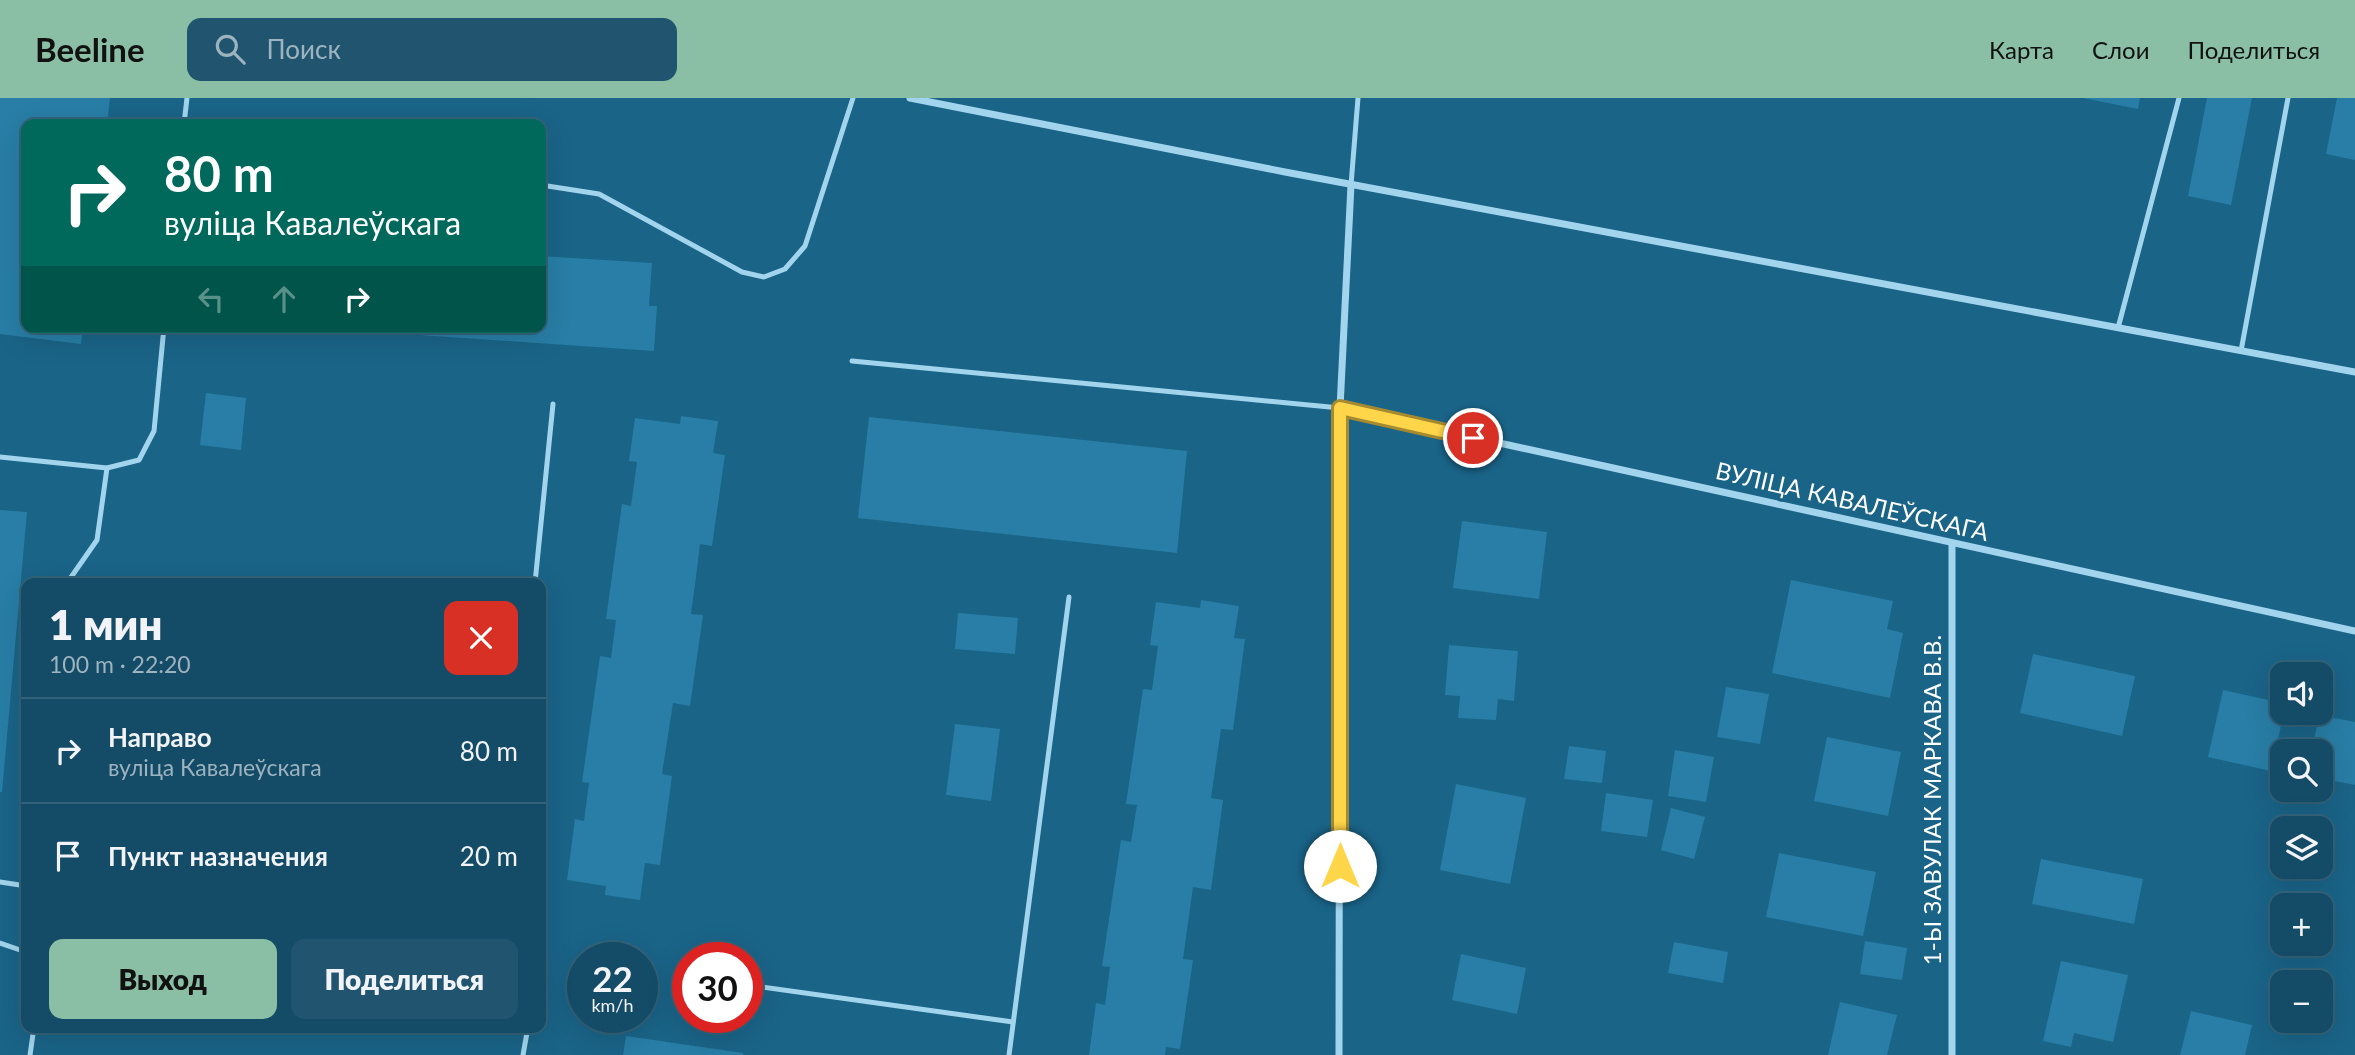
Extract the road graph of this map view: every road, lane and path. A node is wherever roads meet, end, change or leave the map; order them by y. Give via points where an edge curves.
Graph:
1 (187, 98) edge
2 (853, 98) edge
3 (911, 98) edge
4 (1357, 98) edge
5 (2179, 98) edge
6 (2288, 98) edge
7 (185, 119) edge
8 (1351, 185) junction
9 (546, 186) edge
10 (2118, 328) junction
11 (163, 333) edge
12 (2241, 351) junction
13 (852, 361) dead end
14 (2355, 372) edge
15 (553, 404) dead end
16 (1340, 408) junction
17 (0, 457) edge
18 (107, 468) junction
19 (1952, 544) junction
20 (70, 578) edge
21 (536, 578) edge
22 (1069, 597) dead end
23 (2355, 631) edge
24 (0, 882) edge
25 (21, 885) edge
26 (0, 943) edge
27 (21, 950) edge
28 (763, 987) edge
29 (1013, 1022) junction
30 (33, 1033) edge
31 (527, 1033) edge
32 (30, 1055) edge
33 (523, 1055) edge
34 (1009, 1055) edge
35 (1339, 1055) edge
36 (1952, 1055) edge

1 - 7 lane
2 - 9 lane via 805,246 785,269 764,276 742,272 599,194
3 - 8 street
4 - 8 lane
5 - 10 lane
6 - 12 lane
8 - 10 street
8 - 16 street
10 - 12 street
11 - 18 lane via 153,431 139,460
12 - 14 street
13 - 16 lane
15 - 21 lane
16 - 19 street, ВУЛІЦА КАВАЛЕЎСКАГА
16 - 35 street
17 - 18 lane
18 - 20 lane via 97,540
19 - 23 street, ВУЛІЦА КАВАЛЕЎСКАГА
19 - 36 street, 1-Ы ЗАВУЛАК МАРКАВА В.В.
22 - 29 lane
24 - 25 lane
26 - 27 lane
28 - 29 lane
29 - 34 lane
30 - 32 lane
31 - 33 lane

